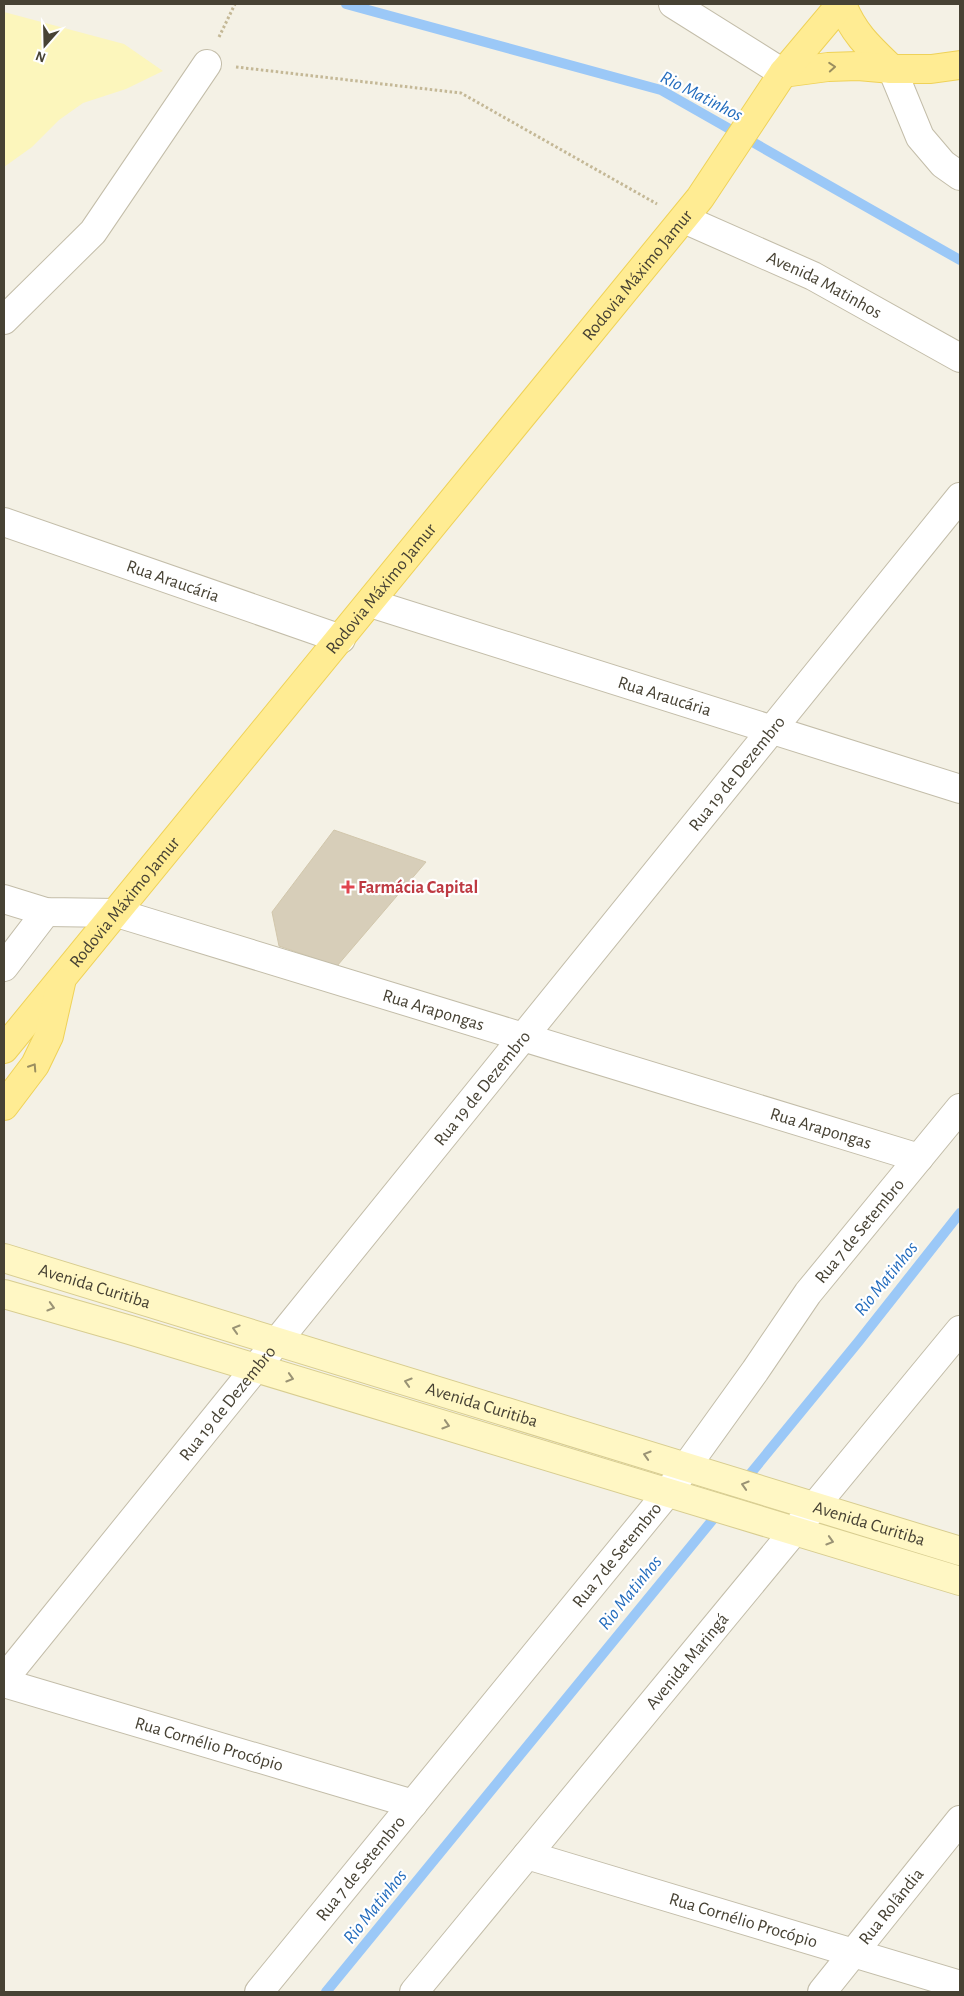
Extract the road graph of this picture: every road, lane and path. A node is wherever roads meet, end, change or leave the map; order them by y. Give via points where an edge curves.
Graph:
1 (673, 4) edge
2 (842, 4) edge
3 (207, 64) joint
4 (960, 65) edge
5 (892, 69) junction
6 (778, 80) junction
7 (960, 176) edge
8 (692, 208) junction
9 (4, 320) edge
10 (960, 358) edge
11 (960, 497) edge
12 (4, 522) edge
13 (370, 603) junction
14 (341, 639) junction
15 (772, 730) junction
16 (960, 789) edge
17 (4, 899) edge
18 (46, 912) junction
19 (117, 913) junction
20 (4, 967) edge
21 (62, 980) junction
22 (523, 1036) junction
23 (4, 1049) edge
24 (4, 1106) edge
25 (960, 1108) edge
26 (919, 1158) junction
27 (4, 1258) edge
28 (4, 1294) edge
29 (960, 1330) edge
30 (276, 1342) junction
31 (256, 1368) junction
32 (699, 1471) junction
33 (668, 1492) junction
34 (814, 1507) junction
35 (794, 1531) junction
36 (960, 1550) edge
37 (960, 1581) edge
38 (4, 1679) edge
39 (4, 1682) edge
40 (413, 1804) junction
41 (960, 1820) edge
42 (527, 1855) junction
43 (854, 1953) junction
44 (960, 1985) edge
45 (259, 1992) edge
46 (414, 1992) edge
47 (822, 1992) edge

1 - 6 street
2 - 5 main road via 858,35
2 - 6 main road, Rodovia Máximo Jamur
3 - 8 path via 461,93
3 - 9 street via 93,232
4 - 5 main road
6 -> 5 main road via 835,67
5 - 7 street via 920,137 943,164
6 - 8 main road, Rodovia Máximo Jamur
8 - 10 street, Avenida Matinhos
8 - 13 main road, Rodovia Máximo Jamur
11 - 15 street, Rua 19 de Dezembro
12 - 14 street, Rua Araucária
13 - 14 main road, Rodovia Máximo Jamur
13 - 15 street, Rua Araucária
14 - 19 main road, Rodovia Máximo Jamur
15 - 16 street, Rua Araucária
15 - 22 street, Rua 19 de Dezembro
17 - 18 street, Rua Arapongas
18 - 19 street, Rua Arapongas
18 - 20 street
19 - 21 main road, Rodovia Máximo Jamur
19 - 22 street, Rua Arapongas
21 - 23 main road, Rodovia Máximo Jamur
24 -> 21 main road, Rodovia Máximo Jamur via 35,1065 49,1036
22 - 26 street, Rua Arapongas
22 - 30 street, Rua 19 de Dezembro
25 - 26 street, Rua 7 de Setembro
26 - 32 street, Rua 7 de Setembro via 808,1293
30 -> 27 main road, Avenida Curitiba
28 -> 31 main road, Avenida Curitiba
29 - 34 street, Avenida Maringá
30 - 31 street, Rua 19 de Dezembro
32 -> 30 main road, Avenida Curitiba
31 -> 33 main road, Avenida Curitiba
31 - 38 street, Rua 19 de Dezembro
32 - 33 street, Rua 7 de Setembro
34 -> 32 main road, Avenida Curitiba
33 - 35 main road, Avenida Curitiba
33 - 40 street, Rua 7 de Setembro
34 - 35 street, Avenida Maringá
34 - 36 main road, Avenida Curitiba
35 -> 37 main road, Avenida Curitiba
35 - 42 street, Avenida Maringá
39 - 40 street, Rua Cornélio Procópio
40 - 45 street, Rua 7 de Setembro
41 - 43 street, Rua Rolândia
42 - 43 street, Rua Cornélio Procópio
42 - 46 street, Avenida Maringá
43 - 44 street, Rua Cornélio Procópio
43 - 47 street, Rua Rolândia

